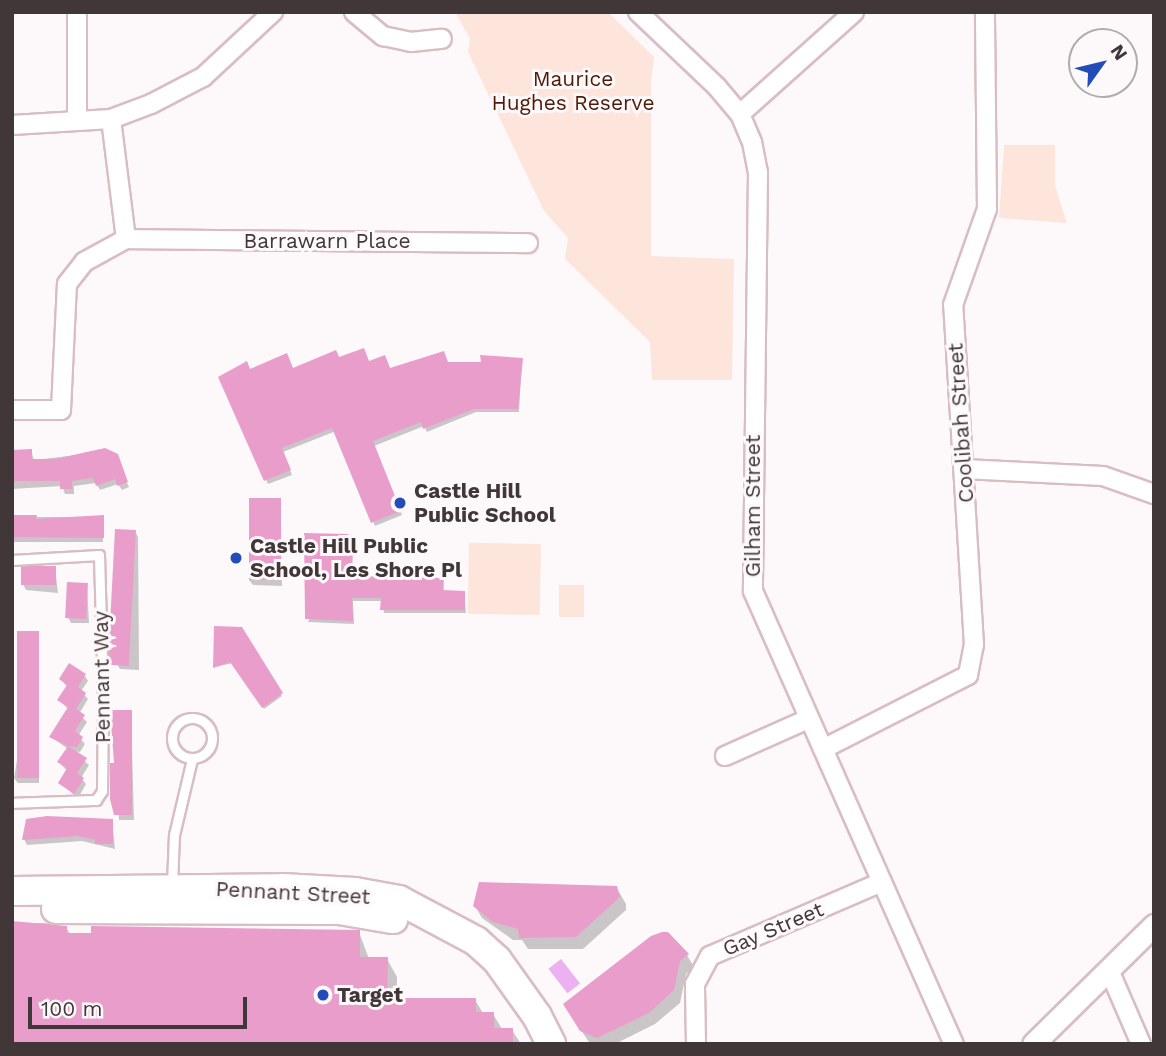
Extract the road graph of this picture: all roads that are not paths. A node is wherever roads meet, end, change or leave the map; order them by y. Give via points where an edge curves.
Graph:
1 (77, 12) edge
2 (272, 12) edge
3 (354, 12) edge
4 (638, 12) edge
5 (855, 12) edge
6 (985, 12) edge
7 (442, 38) dead end
8 (740, 114) junction
9 (111, 120) junction
10 (77, 121) junction
11 (12, 125) edge
12 (126, 239) junction
13 (528, 243) dead end
14 (12, 411) edge
15 (964, 469) junction
16 (1154, 494) edge
17 (12, 560) edge
18 (808, 719) junction
19 (823, 749) junction
20 (724, 756) dead end
21 (192, 759) junction
22 (12, 803) edge
23 (882, 882) junction
24 (12, 891) edge
25 (172, 908) junction
26 (12, 909) edge
27 (1154, 925) edge
28 (1109, 970) junction
29 (529, 1044) edge
30 (551, 1044) edge
31 (696, 1044) edge
32 (954, 1044) edge
33 (1033, 1044) edge
34 (1141, 1044) edge

1 - 10 street
2 - 9 street via 203,77
3 - 7 street via 383,36 411,42
4 - 8 street, Gilham Street
5 - 8 street
6 - 15 street, Coolibah Street via 986,209 953,305
8 - 18 street, Gilham Street via 758,172 753,591
9 - 10 street
9 - 12 street
10 - 11 street
12 - 13 street, Barrawarn Place
12 - 14 street via 84,262 67,284 61,410
15 - 16 street via 1103,476
15 - 19 street, Coolibah Street via 974,645 968,676
17 - 22 lane, Pennant Way via 100,555 103,696 102,791 96,800
18 - 19 street, Gilham Street
18 - 20 street
19 - 23 street, Gilham Street
21 - 21 lane via 174,748 172,734 179,722 193,718 209,726 213,739 209,751
21 - 25 lane via 174,835
23 - 31 street, Gay Street via 710,956 695,984
23 - 32 street, Gilham Street
24 - 25 main road, Pennant Street
25 - 26 main road, Pennant Street via 116,917
25 - 29 main road, Pennant Street via 339,910 399,920 438,937 474,962 502,994
25 - 30 main road, Pennant Street via 331,890 399,900 476,941 497,960
27 - 28 street
28 - 33 street
28 - 34 street

